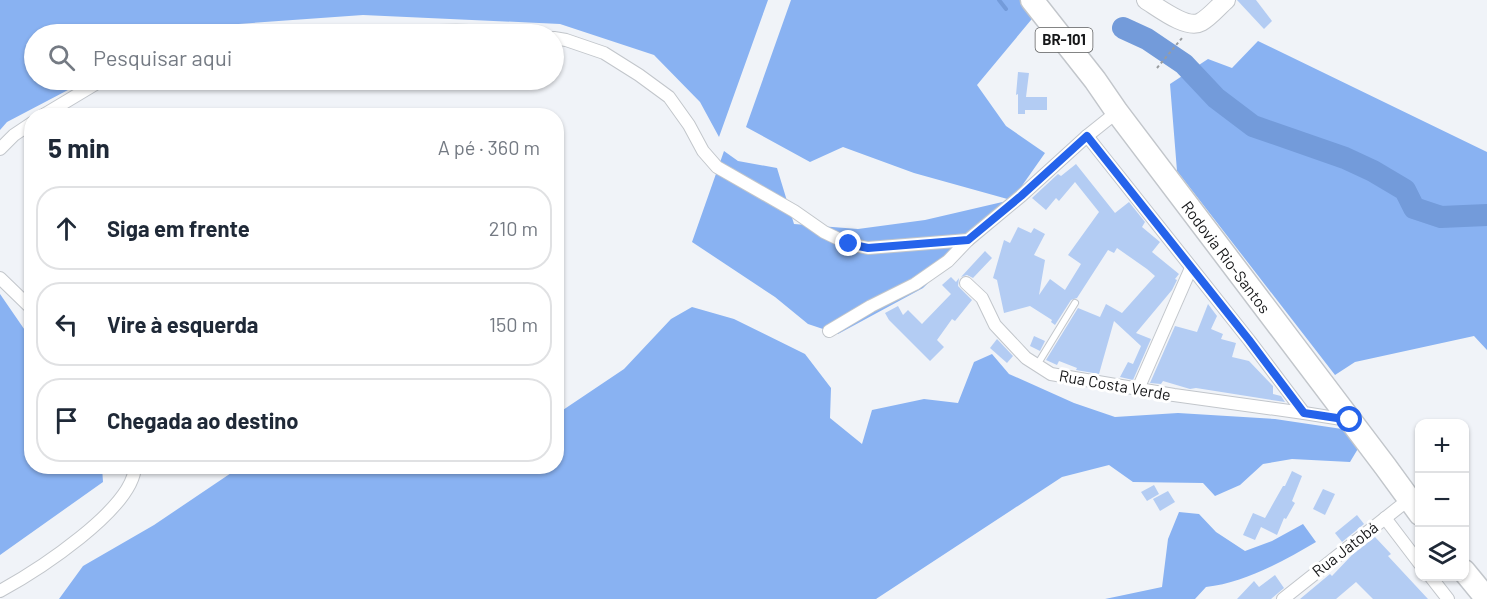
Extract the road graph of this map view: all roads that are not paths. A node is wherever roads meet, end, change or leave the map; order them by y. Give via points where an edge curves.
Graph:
1 (1032, 0) edge
2 (1049, 0) edge
3 (1146, 0) edge
4 (1221, 4) edge
5 (564, 39) edge
6 (1095, 80) junction
7 (85, 90) edge
8 (55, 108) edge
9 (1117, 112) junction
10 (24, 128) edge
11 (1087, 136) junction
12 (0, 149) edge
13 (968, 240) junction
14 (1191, 268) junction
15 (0, 278) edge
16 (966, 283) dead end
17 (24, 301) edge
18 (1075, 303) dead end
19 (829, 331) dead end
20 (1036, 365) junction
21 (1138, 389) junction
22 (1304, 413) junction
23 (1350, 420) junction
24 (133, 474) edge
25 (1414, 507) edge
26 (1385, 518) junction
27 (1415, 559) edge
28 (1469, 577) edge
29 (1434, 581) edge
30 (0, 591) edge
31 (1283, 599) edge
32 (1448, 599) edge
33 (1487, 599) edge

1 - 6 highway, Rodovia Rio-Santos / BR-101
2 - 6 highway
3 - 4 street via 1193,25
5 - 13 street via 604,53 669,97 703,152 717,167 824,232 868,248
6 - 9 highway, Rodovia Rio-Santos / BR-101
7 - 8 street
9 - 11 street
9 - 23 highway, Rodovia Rio-Santos / BR-101
10 - 12 street
11 - 13 street
11 - 14 street
13 - 19 street via 948,261 915,284
14 - 21 street
14 - 22 street
15 - 17 street
16 - 20 street, Rua Costa Verde via 982,298 996,325
18 - 20 lane
20 - 21 street, Rua Costa Verde via 1051,374
21 - 22 street, Rua Costa Verde
22 - 23 street, Rua Costa Verde
23 - 25 highway, Rodovia Rio-Santos / BR-101
24 - 30 street via 120,501 92,527 50,561
25 - 26 street, Rua Jatobá
26 - 27 street
26 - 31 street, Rua Jatobá
28 - 33 highway
29 - 32 street

